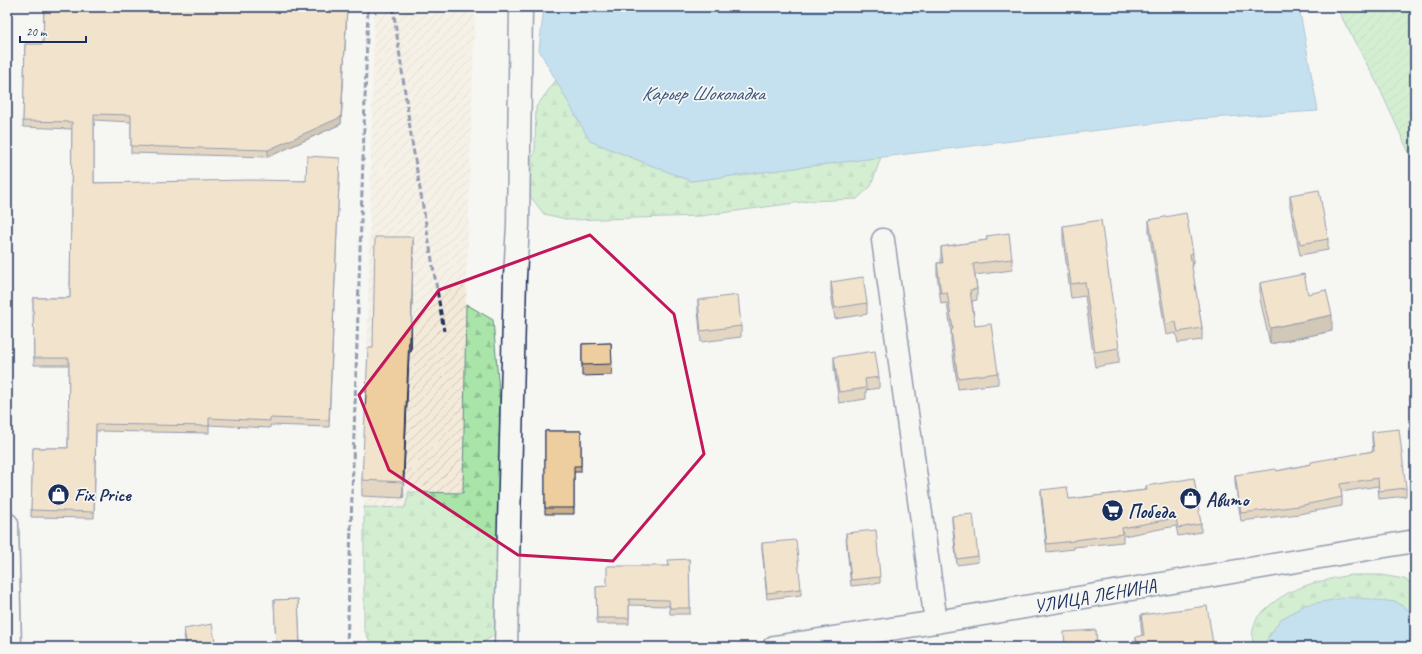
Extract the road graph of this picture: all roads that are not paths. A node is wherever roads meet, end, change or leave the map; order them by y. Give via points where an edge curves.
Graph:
1 (521, 7) edge
2 (883, 240) dead end
3 (7, 524) edge
4 (1415, 541) edge
5 (7, 573) edge
6 (936, 622) junction
7 (10, 647) edge
8 (506, 647) edge
9 (774, 647) edge

1 - 8 street via 518,225
2 - 6 street
3 - 5 street
4 - 6 street, УЛИЦА ЛЕНИНА
5 - 7 street
6 - 9 street, УЛИЦА ЛЕНИНА

